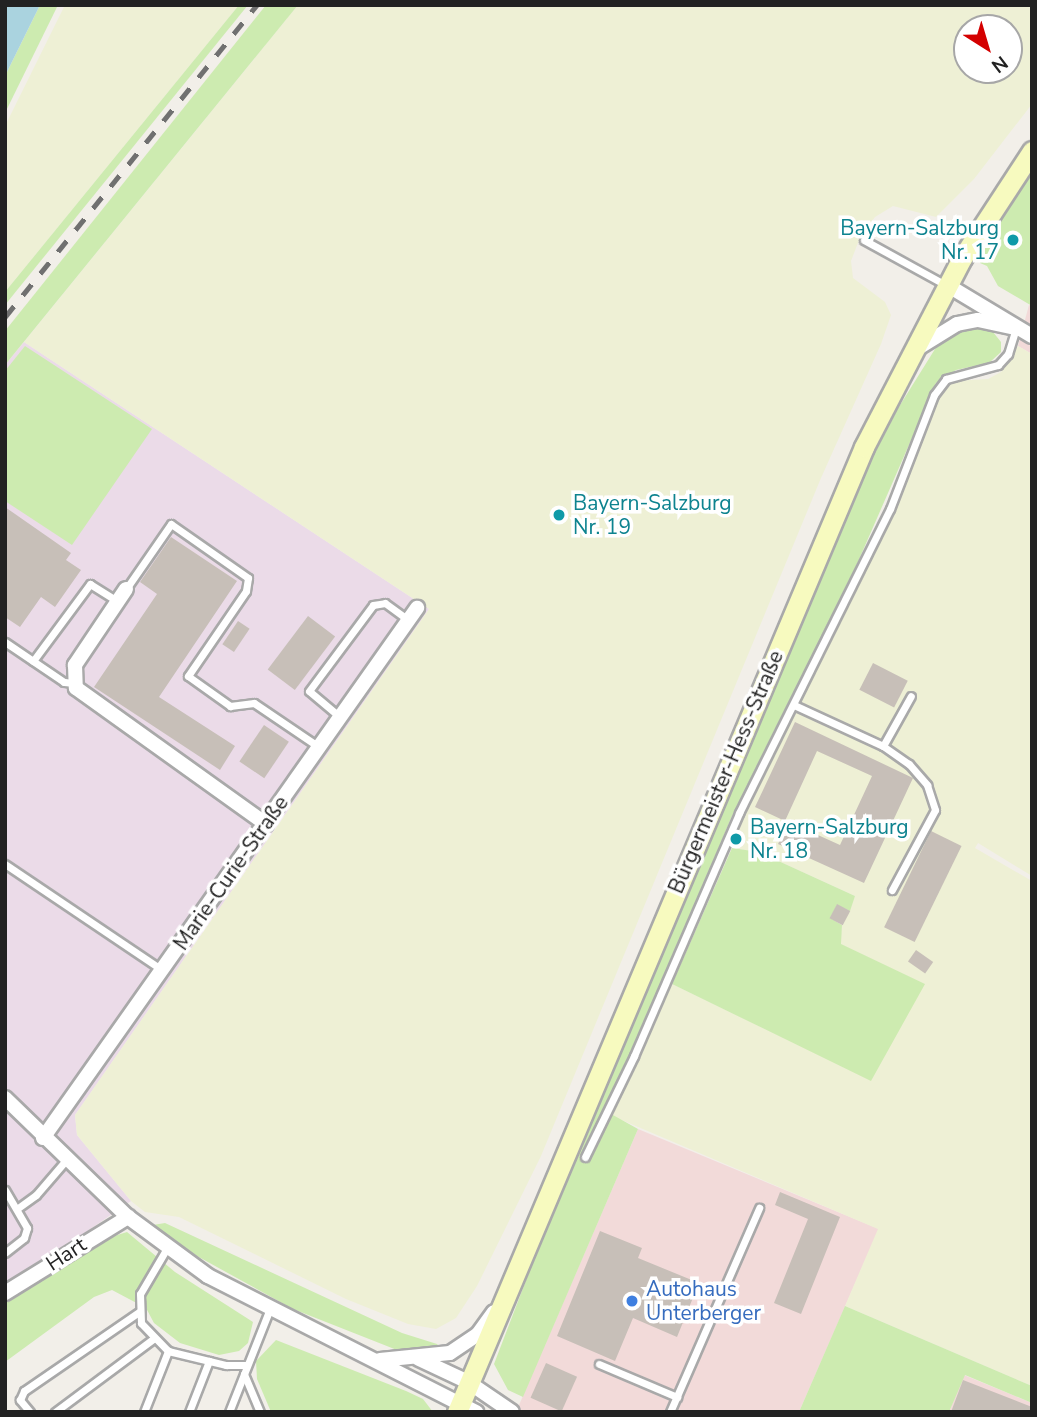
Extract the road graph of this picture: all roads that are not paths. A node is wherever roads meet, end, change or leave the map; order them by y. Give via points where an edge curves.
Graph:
1 (1032, 151) edge
2 (864, 240) dead end
3 (947, 285) junction
4 (1016, 328) junction
5 (1032, 336) edge
6 (909, 355) junction
7 (121, 595) junction
8 (413, 614) joint
9 (5, 642) edge
10 (33, 660) junction
11 (74, 683) junction
12 (911, 696) dead end
13 (794, 705) junction
14 (341, 717) junction
15 (883, 746) junction
16 (320, 747) junction
17 (266, 824) junction
18 (5, 864) edge
19 (892, 890) dead end
20 (163, 971) junction
21 (5, 1098) edge
22 (43, 1138) junction
23 (585, 1157) dead end
24 (67, 1159) junction
25 (5, 1190) edge
26 (18, 1208) junction
27 (759, 1208) dead end
28 (128, 1217) junction
29 (167, 1248) junction
30 (5, 1253) edge
31 (5, 1293) edge
32 (505, 1297) junction
33 (138, 1311) junction
34 (269, 1311) junction
35 (153, 1339) junction
36 (168, 1351) junction
37 (417, 1358) junction
38 (380, 1360) junction
39 (209, 1362) junction
40 (599, 1364) dead end
41 (247, 1365) junction
42 (244, 1374) junction
43 (468, 1382) junction
44 (677, 1397) junction
45 (464, 1409) edge
46 (30, 1412) edge
47 (55, 1412) edge
48 (144, 1412) edge
49 (189, 1412) edge
50 (229, 1412) edge
51 (260, 1412) edge
52 (512, 1412) edge
53 (670, 1412) edge

1 - 3 main road, Bürgermeister-Hess-Straße
2 - 3 lane
3 - 4 street
3 - 6 main road, Bürgermeister-Hess-Straße
4 - 5 street
4 - 6 street via 978,320 957,324
4 - 13 lane via 1008,354 998,365 954,376 934,395 890,509
6 - 32 main road, Bürgermeister-Hess-Straße via 858,459
7 - 10 lane via 90,584
7 - 11 street via 75,665
7 - 16 lane via 171,524 248,578 246,591 188,676 230,706 254,703
8 - 14 street, Marie-Curie-Straße
8 - 14 lane via 385,603 373,605 309,691
9 - 10 lane
10 - 11 lane via 64,682
11 - 17 street via 85,698
12 - 15 lane
13 - 15 lane
13 - 23 lane via 739,813
14 - 16 street, Marie-Curie-Straße
15 - 19 lane via 909,764 927,785 935,810
16 - 17 street, Marie-Curie-Straße
17 - 20 street, Marie-Curie-Straße
18 - 20 lane
20 - 22 street, Marie-Curie-Straße
21 - 22 street
22 - 24 street
24 - 26 lane via 36,1195
24 - 28 street
25 - 26 lane
26 - 30 lane via 27,1228 24,1238
27 - 44 lane
28 - 29 street
28 - 31 street, Hart
29 - 33 lane via 140,1294
29 - 34 street
32 - 37 street via 462,1347
32 - 43 main road, Bürgermeister-Hess-Straße
33 - 35 lane
33 - 46 lane via 24,1391 20,1400
34 - 38 street
34 - 41 lane
35 - 36 lane
35 - 47 lane
36 - 39 lane
36 - 48 lane
37 - 38 street
37 - 43 street
38 - 45 street
39 - 41 lane
39 - 49 lane
40 - 44 lane
41 - 42 lane
42 - 50 lane
42 - 51 lane
43 - 45 main road, Bürgermeister-Hess-Straße
43 - 52 street
44 - 53 lane

